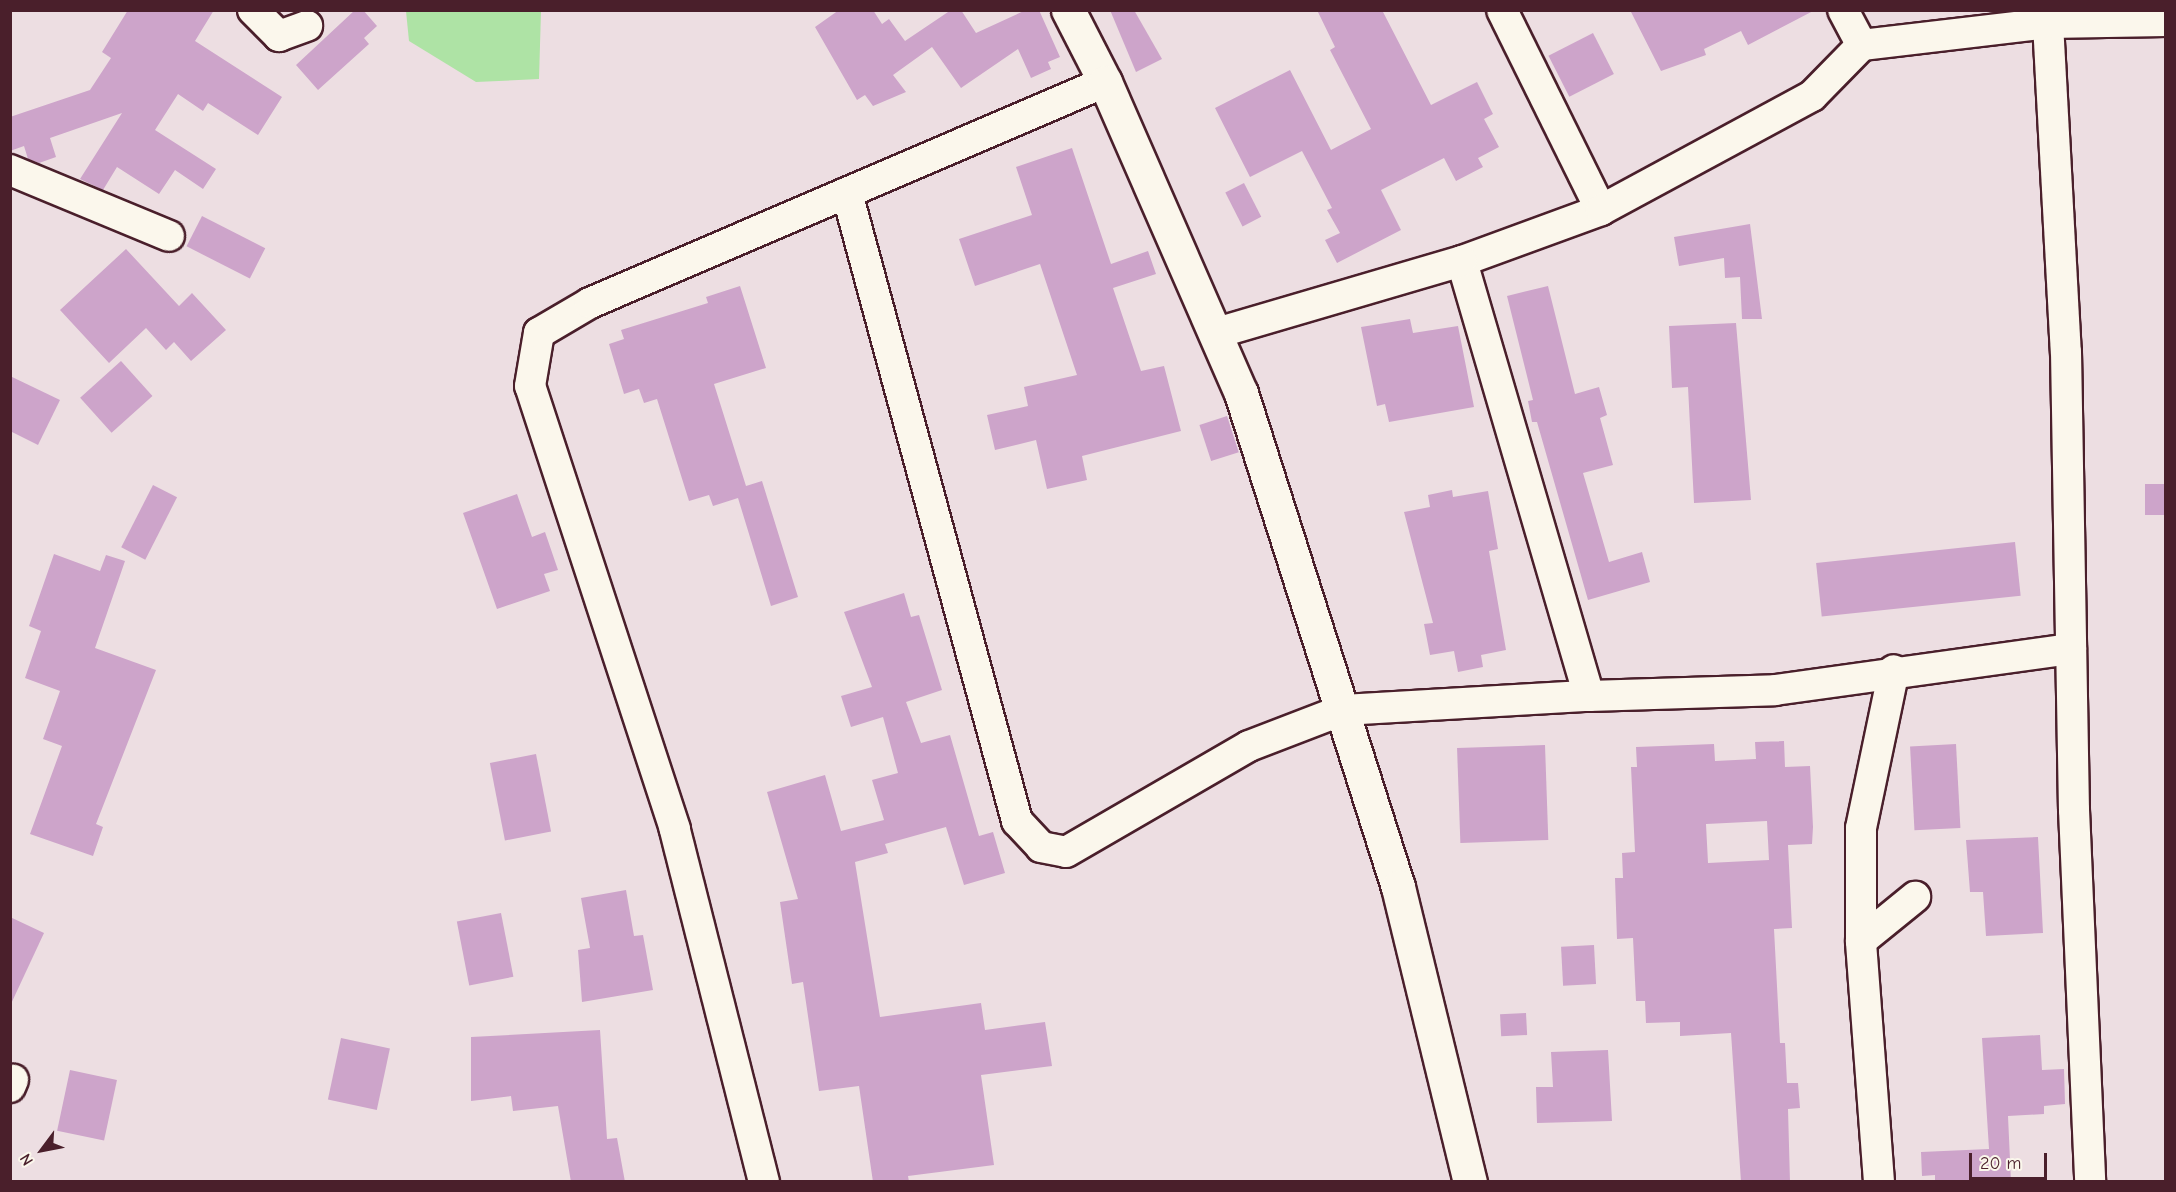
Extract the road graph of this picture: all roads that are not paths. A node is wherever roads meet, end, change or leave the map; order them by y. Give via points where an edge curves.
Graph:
1 (253, 10) edge
2 (1068, 10) edge
3 (1502, 10) edge
4 (1843, 10) edge
5 (2166, 21) edge
6 (2048, 23) junction
7 (307, 26) dead end
8 (1862, 45) junction
9 (1105, 81) junction
10 (10, 170) edge
11 (847, 193) junction
12 (1600, 210) junction
13 (169, 236) dead end
14 (1462, 261) junction
15 (1217, 333) junction
16 (2071, 649) junction
17 (1894, 670) junction
18 (1589, 696) junction
19 (1343, 710) junction
20 (1915, 897) dead end
21 (1861, 941) junction
22 (764, 1182) edge
23 (1470, 1182) edge
24 (1879, 1182) edge
25 (2090, 1182) edge

1 - 7 street via 279,36
2 - 9 street
3 - 12 street
4 - 8 street
5 - 6 street
6 - 8 street
6 - 16 street via 2066,352
8 - 12 street via 1812,96
9 - 11 street
9 - 15 street
10 - 13 street
11 - 19 street via 1017,820 1041,847 1066,852 1087,845 1249,746
11 - 22 street via 590,303 539,333 531,386 675,829
12 - 14 street
14 - 15 street
14 - 18 street
15 - 19 street
16 - 17 street
16 - 25 street
17 - 18 street via 1775,690
17 - 21 street via 1861,828
18 - 19 street
19 - 23 street via 1398,887
20 - 21 street
21 - 24 street

